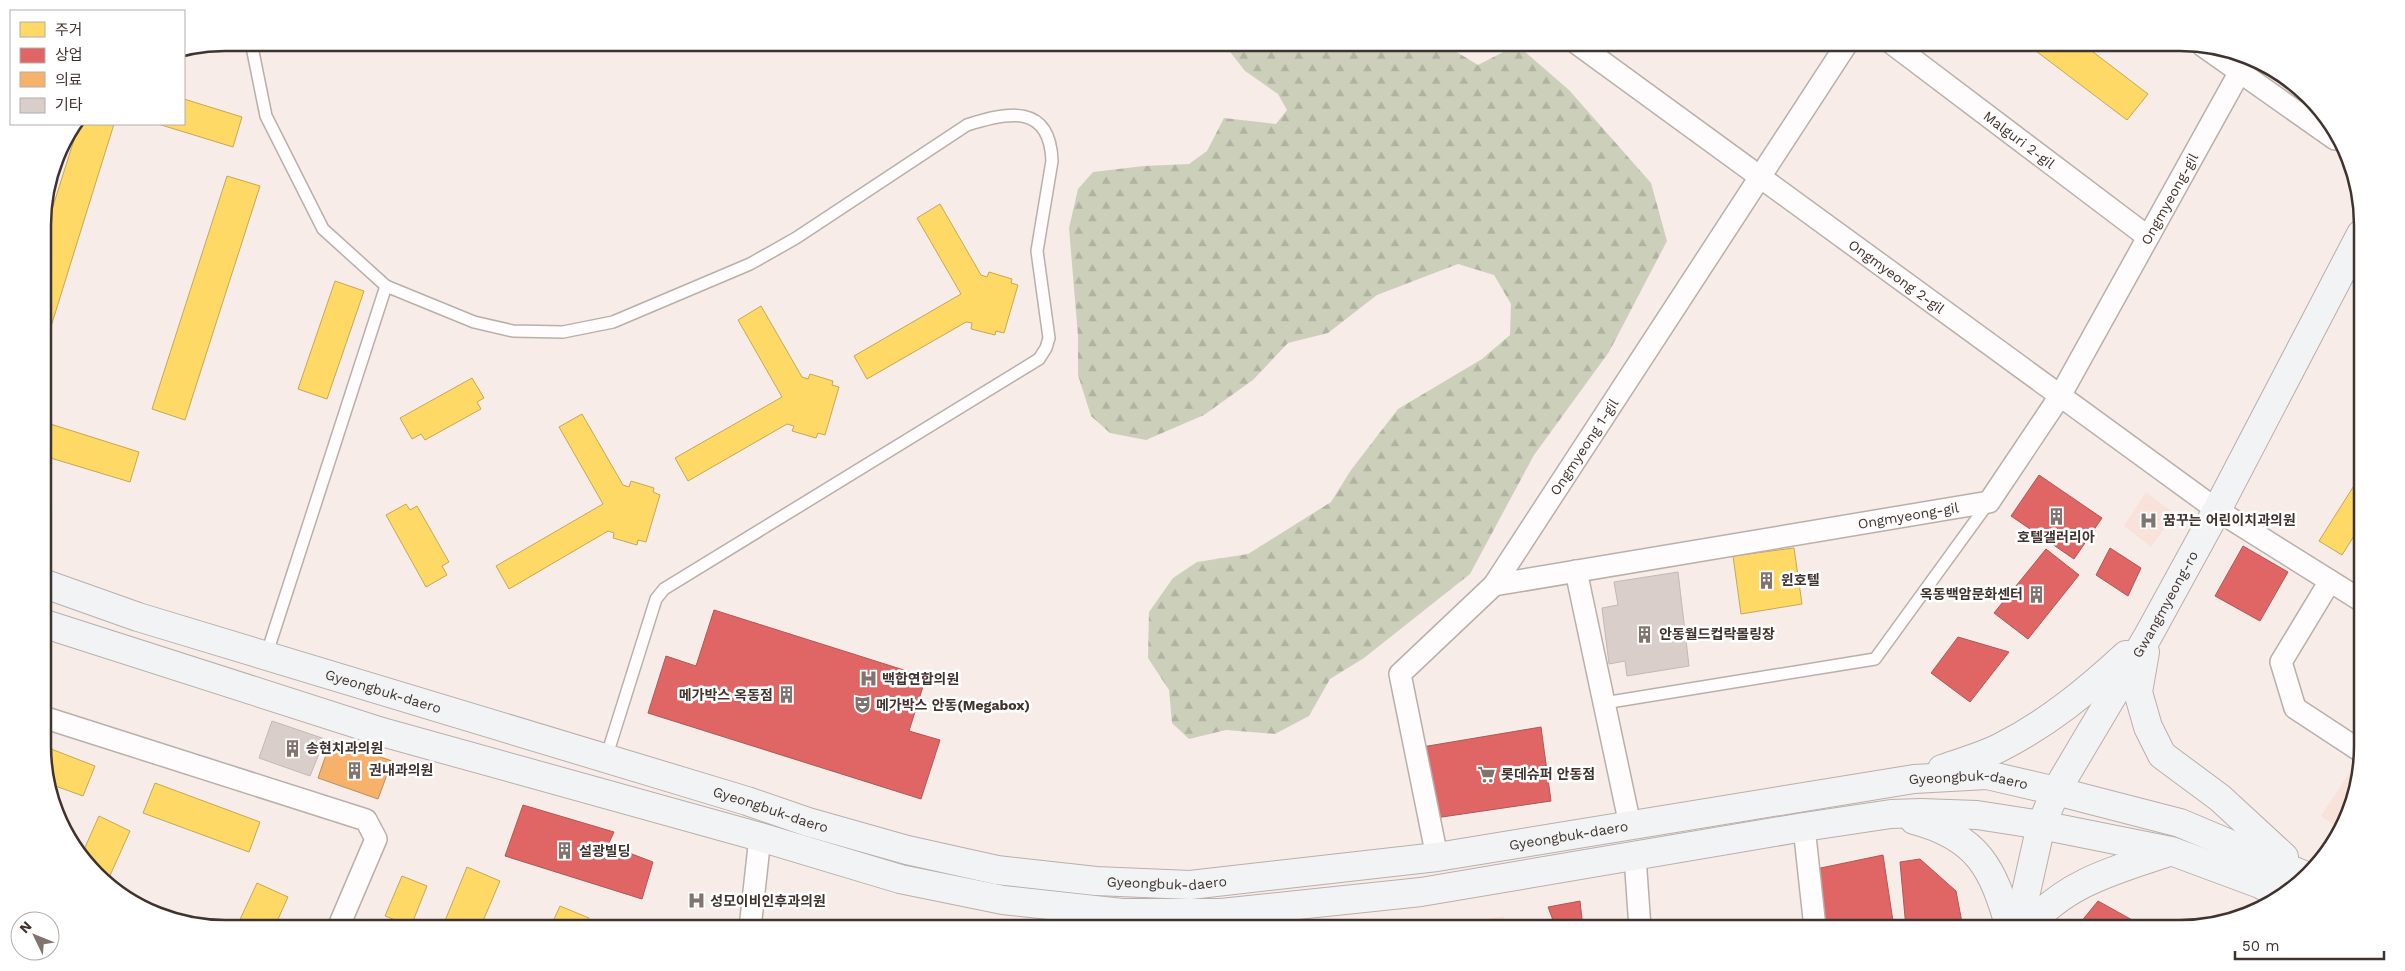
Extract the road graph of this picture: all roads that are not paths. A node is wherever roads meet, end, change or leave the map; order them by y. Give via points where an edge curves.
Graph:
1 (1588, 51) edge
2 (1842, 51) edge
3 (1902, 51) edge
4 (254, 52) edge
5 (2231, 59) edge
6 (2244, 65) edge
7 (2325, 130) edge
8 (1761, 178) junction
9 (2148, 237) junction
10 (2354, 247) edge
11 (386, 286) junction
12 (2060, 396) junction
13 (1989, 502) junction
14 (2217, 510) junction
15 (1576, 571) junction
16 (2330, 581) junction
17 (1494, 585) junction
18 (51, 586) edge
19 (2354, 596) edge
20 (51, 626) edge
21 (2148, 636) junction
22 (266, 656) junction
23 (1604, 703) junction
24 (51, 720) edge
25 (2354, 747) edge
26 (606, 758) junction
27 (1914, 779) junction
28 (2056, 791) junction
29 (1891, 814) junction
30 (2041, 825) junction
31 (1630, 826) junction
32 (1804, 827) junction
33 (760, 837) junction
34 (2171, 851) junction
35 (1437, 857) junction
36 (1635, 857) junction
37 (2300, 871) edge
38 (2299, 873) edge
39 (2274, 892) edge
40 (1231, 919) edge
41 (1639, 919) edge
42 (1814, 919) edge
43 (2007, 919) edge
44 (2020, 919) edge
45 (2037, 919) edge
46 (341, 920) edge
47 (751, 920) edge
48 (1202, 920) edge

1 - 8 street, Ongmyeong 2-gil
2 - 8 street, Ongmyeong 1-gil
3 - 9 street, Malguri 2-gil
4 - 11 lane via 266,116 323,229
5 - 6 street
6 - 7 street
6 - 9 street, Ongmyeong-gil
8 - 12 street, Ongmyeong 2-gil
8 - 17 street, Ongmyeong 1-gil
9 - 12 street, Ongmyeong-gil
10 - 14 street, Gwangmyeong-ro
11 - 22 lane
11 - 26 lane via 474,322 513,331 563,332 613,322 750,264 796,238 967,125 998,115 1018,115 1035,121 1047,133 1052,161 1037,251 1049,338 1039,359 664,589 656,599
12 - 13 street, Ongmyeong-gil
12 - 14 street, Ongmyeong 2-gil
13 - 15 street, Ongmyeong-gil
13 - 23 lane via 1874,659
14 - 16 street, Ongmyeong 2-gil
14 - 21 street, Gwangmyeong-ro
15 - 17 street, Ongmyeong-gil
15 - 23 street
16 - 19 street, Ongmyeong 2-gil
16 - 25 street via 2281,662 2295,708
17 - 35 street, Ongmyeong 1-gil via 1400,674
18 - 22 street, Gyeongbuk-daero
20 - 33 street, Gyeongbuk-daero via 382,732
21 - 27 street via 2084,694 2035,729 1998,748
21 - 28 street, Gwangmyeong-ro
21 - 37 street via 2138,692 2148,728 2162,755 2220,798
22 - 26 street, Gyeongbuk-daero
23 - 31 street
24 - 46 street via 366,820 376,839
26 - 35 street, Gyeongbuk-daero via 871,840 997,870 1096,881 1190,885
27 - 28 street, Gyeongbuk-daero via 1987,775
27 - 31 street, Gyeongbuk-daero
28 - 30 street, Gwangmyeong-ro
28 - 38 street, Gyeongbuk-daero via 2180,823
29 - 30 street, Gyeongbuk-daero via 1977,816
29 - 32 street, Gyeongbuk-daero
29 - 43 street via 1930,824 1972,848 1990,872
30 - 34 street, Gyeongbuk-daero
30 - 44 street, Gwangmyeong-ro
31 - 35 street, Gyeongbuk-daero
32 - 36 street, Gyeongbuk-daero
32 - 42 street
33 - 47 street
33 - 48 street, Gyeongbuk-daero via 900,879 1003,900
34 - 39 street, Gyeongbuk-daero
34 - 45 street via 2101,874 2074,887
36 - 40 street, Gyeongbuk-daero
36 - 41 street

